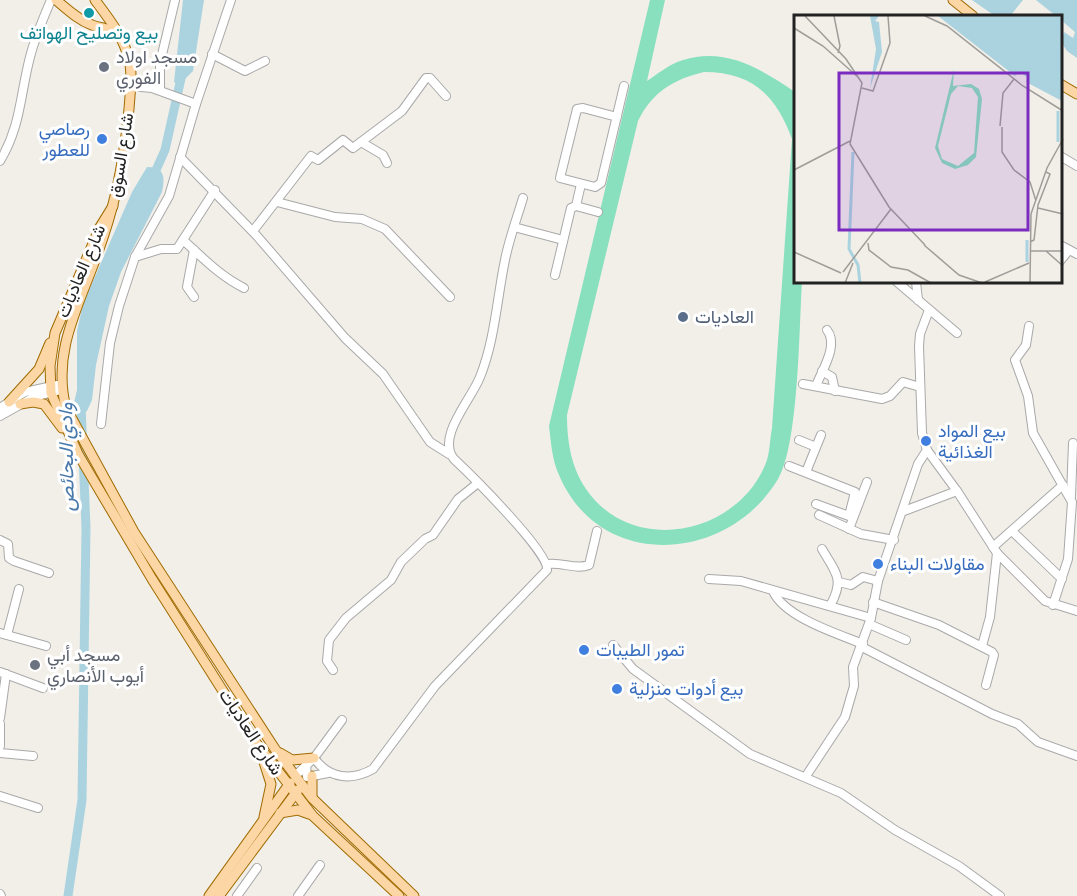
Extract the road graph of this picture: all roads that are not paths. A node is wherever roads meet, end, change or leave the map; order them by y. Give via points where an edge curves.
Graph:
1 (51, 0) edge
2 (56, 0) edge
3 (175, 0) edge
4 (231, 0) edge
5 (953, 0) edge
6 (98, 3) edge
7 (972, 15) edge
8 (91, 25) junction
9 (122, 38) junction
10 (212, 54) junction
11 (265, 61) dead end
12 (1062, 85) edge
13 (131, 86) junction
14 (624, 86) dead end
15 (160, 90) junction
16 (1077, 94) edge
17 (446, 96) dead end
18 (196, 104) junction
19 (617, 117) junction
20 (361, 142) junction
21 (180, 157) junction
22 (1062, 157) edge
23 (0, 160) edge
24 (387, 163) dead end
25 (1077, 166) edge
26 (581, 184) junction
27 (215, 190) junction
28 (523, 198) dead end
29 (277, 202) junction
30 (113, 206) junction
31 (576, 206) junction
32 (598, 212) dead end
33 (514, 227) junction
34 (253, 231) junction
35 (183, 240) junction
36 (563, 240) junction
37 (1062, 246) edge
38 (194, 250) junction
39 (1069, 250) junction
40 (1077, 254) edge
41 (135, 256) junction
42 (1062, 259) edge
43 (555, 275) dead end
44 (899, 284) edge
45 (916, 284) edge
46 (244, 288) dead end
47 (194, 297) dead end
48 (450, 297) dead end
49 (918, 300) junction
50 (929, 310) junction
51 (1029, 326) dead end
52 (827, 330) dead end
53 (55, 333) junction
54 (957, 333) dead end
55 (822, 371) junction
56 (803, 384) dead end
57 (816, 386) junction
58 (61, 387) junction
59 (920, 387) junction
60 (50, 389) junction
61 (835, 391) junction
62 (9, 402) junction
63 (20, 404) junction
64 (0, 408) edge
65 (0, 416) edge
66 (102, 424) dead end
67 (74, 434) junction
68 (821, 435) dead end
69 (799, 440) dead end
70 (1073, 443) dead end
71 (816, 447) junction
72 (927, 450) junction
73 (449, 454) junction
74 (789, 466) dead end
75 (806, 472) junction
76 (867, 482) dead end
77 (478, 483) junction
78 (1063, 485) junction
79 (957, 491) junction
80 (1071, 496) junction
81 (816, 504) dead end
82 (904, 511) junction
83 (819, 515) dead end
84 (849, 530) junction
85 (597, 531) dead end
86 (1012, 531) junction
87 (0, 540) edge
88 (894, 540) junction
89 (822, 549) dead end
90 (995, 550) junction
91 (548, 564) junction
92 (49, 573) dead end
93 (709, 579) dead end
94 (1062, 579) junction
95 (878, 581) junction
96 (839, 582) junction
97 (19, 589) dead end
98 (773, 591) junction
99 (873, 602) junction
100 (1053, 605) junction
101 (830, 606) junction
102 (1077, 611) edge
103 (870, 621) junction
104 (3, 634) edge
105 (906, 640) dead end
106 (613, 645) dead end
107 (46, 646) dead end
108 (862, 646) junction
109 (982, 646) junction
110 (333, 670) dead end
111 (3, 673) edge
112 (986, 684) dead end
113 (43, 688) dead end
114 (0, 718) edge
115 (342, 720) dead end
116 (0, 724) edge
117 (254, 740) junction
118 (275, 749) junction
119 (1, 751) edge
120 (33, 756) dead end
121 (1077, 756) edge
122 (314, 758) junction
123 (0, 764) edge
124 (306, 765) junction
125 (328, 773) junction
126 (806, 776) junction
127 (295, 777) junction
128 (307, 779) junction
129 (292, 790) junction
130 (0, 796) edge
131 (312, 798) junction
132 (38, 808) dead end
133 (280, 813) junction
134 (313, 816) junction
135 (260, 828) junction
136 (320, 865) dead end
137 (257, 868) dead end
138 (209, 896) edge
139 (219, 896) edge
140 (237, 896) edge
141 (298, 896) edge
142 (399, 896) edge
143 (414, 896) edge
144 (1000, 896) edge

1 - 23 street via 29,59 16,130
2 - 8 main road
3 - 15 street via 160,63
4 - 10 street
5 - 7 main road
6 - 8 main road via 98,20
6 - 9 main road, شارع السوق
8 - 9 main road via 112,30
9 - 13 main road, شارع السوق via 130,60
10 - 11 street via 245,71
10 - 18 street
12 - 16 main road
13 - 15 street
13 - 30 main road, شارع السوق
14 - 19 street
15 - 18 street
17 - 20 street via 426,78 402,111
18 - 21 street
19 - 26 street via 601,183 595,187
19 - 26 street via 577,109 558,175
20 - 24 street via 383,155
20 - 29 street via 353,148 343,140 318,160 311,156
21 - 27 street
21 - 41 street via 169,196
22 - 25 street
26 - 31 street
27 - 34 street
27 - 35 street
28 - 33 street
29 - 34 street
29 - 48 street via 334,217 362,219 385,229
30 - 53 main road, شارع العاديات via 100,227
30 - 58 main road, شارع العاديات via 65,337
31 - 32 street
31 - 36 street via 571,208
33 - 36 street
33 - 73 street via 486,360 471,398 450,432
34 - 73 street via 345,338 383,374 430,442
35 - 38 street
35 - 41 street via 177,249
36 - 43 street
37 - 39 street
38 - 46 street via 215,271
38 - 47 street via 187,287
39 - 40 street
39 - 42 street
41 - 66 street via 110,342
44 - 49 street
45 - 49 street
49 - 50 street
50 - 54 street
50 - 59 street via 919,340
51 - 78 street via 1026,345 1015,360 1028,396 1034,433
52 - 55 street via 832,343
53 - 60 main road, شارع العاديات
53 - 62 main road via 39,369
55 - 57 street
55 - 61 street via 832,377
56 - 57 street
57 - 61 street
58 - 60 street
58 - 67 main road, شارع العاديات
59 - 61 street via 903,382 882,399
59 - 72 street via 922,433
60 - 62 street via 25,392
60 - 63 street
60 - 67 main road, شارع العاديات
62 - 64 street
63 - 65 street
63 - 67 main road via 44,404
67 - 117 main road, شارع العاديات via 78,454
67 - 118 main road, شارع العاديات
68 - 71 street
69 - 71 street
70 - 80 street
71 - 75 street
72 - 79 street
72 - 82 street via 918,464
73 - 77 street
74 - 75 street
75 - 81 street via 855,492 849,516
76 - 84 street
77 - 91 street
77 - 110 street via 458,499 433,535 401,562 391,580 351,613 330,638 327,662
78 - 80 street
78 - 86 street
79 - 82 street
79 - 90 street
80 - 94 street via 1070,551
82 - 88 street
83 - 84 street
84 - 88 street
85 - 91 street via 589,566
86 - 90 street
86 - 94 street
87 - 92 street via 8,544 9,558
88 - 95 street
89 - 96 street
90 - 100 street
90 - 109 street
91 - 125 street via 546,572 435,686 379,764 350,777
93 - 98 street via 741,581
94 - 100 street
95 - 96 street via 863,577 851,585
95 - 99 street
96 - 101 street
97 - 104 street
98 - 101 street
98 - 108 street via 777,600 802,617
99 - 103 street
99 - 109 street via 939,625
100 - 102 street
101 - 103 street
103 - 105 street
103 - 108 street
104 - 107 street
106 - 126 street via 633,669 750,754
108 - 121 street via 1018,724 1038,742
108 - 126 street via 853,667 854,686 845,717
109 - 112 street via 994,656
111 - 113 street
111 - 114 street
115 - 122 street
116 - 119 street
117 - 129 main road, شارع العاديات
117 - 135 main road via 271,784
118 - 122 main road via 292,760
118 - 127 main road, شارع العاديات
119 - 120 street
119 - 123 street
122 - 124 street
122 - 125 street
122 - 128 street
124 - 127 street
124 - 128 street
125 - 128 street
126 - 144 street via 959,866
127 - 128 main road, شارع العاديات
127 - 129 main road
128 - 129 main road
128 - 131 main road, شارع العاديات
128 - 131 main road
129 - 133 main road
129 - 134 main road, شارع العاديات
129 - 135 main road
130 - 132 street
131 - 143 main road, شارع العاديات
133 - 134 main road via 298,810
133 - 139 main road
134 - 142 main road, شارع العاديات
135 - 138 main road
136 - 141 street
137 - 140 street

